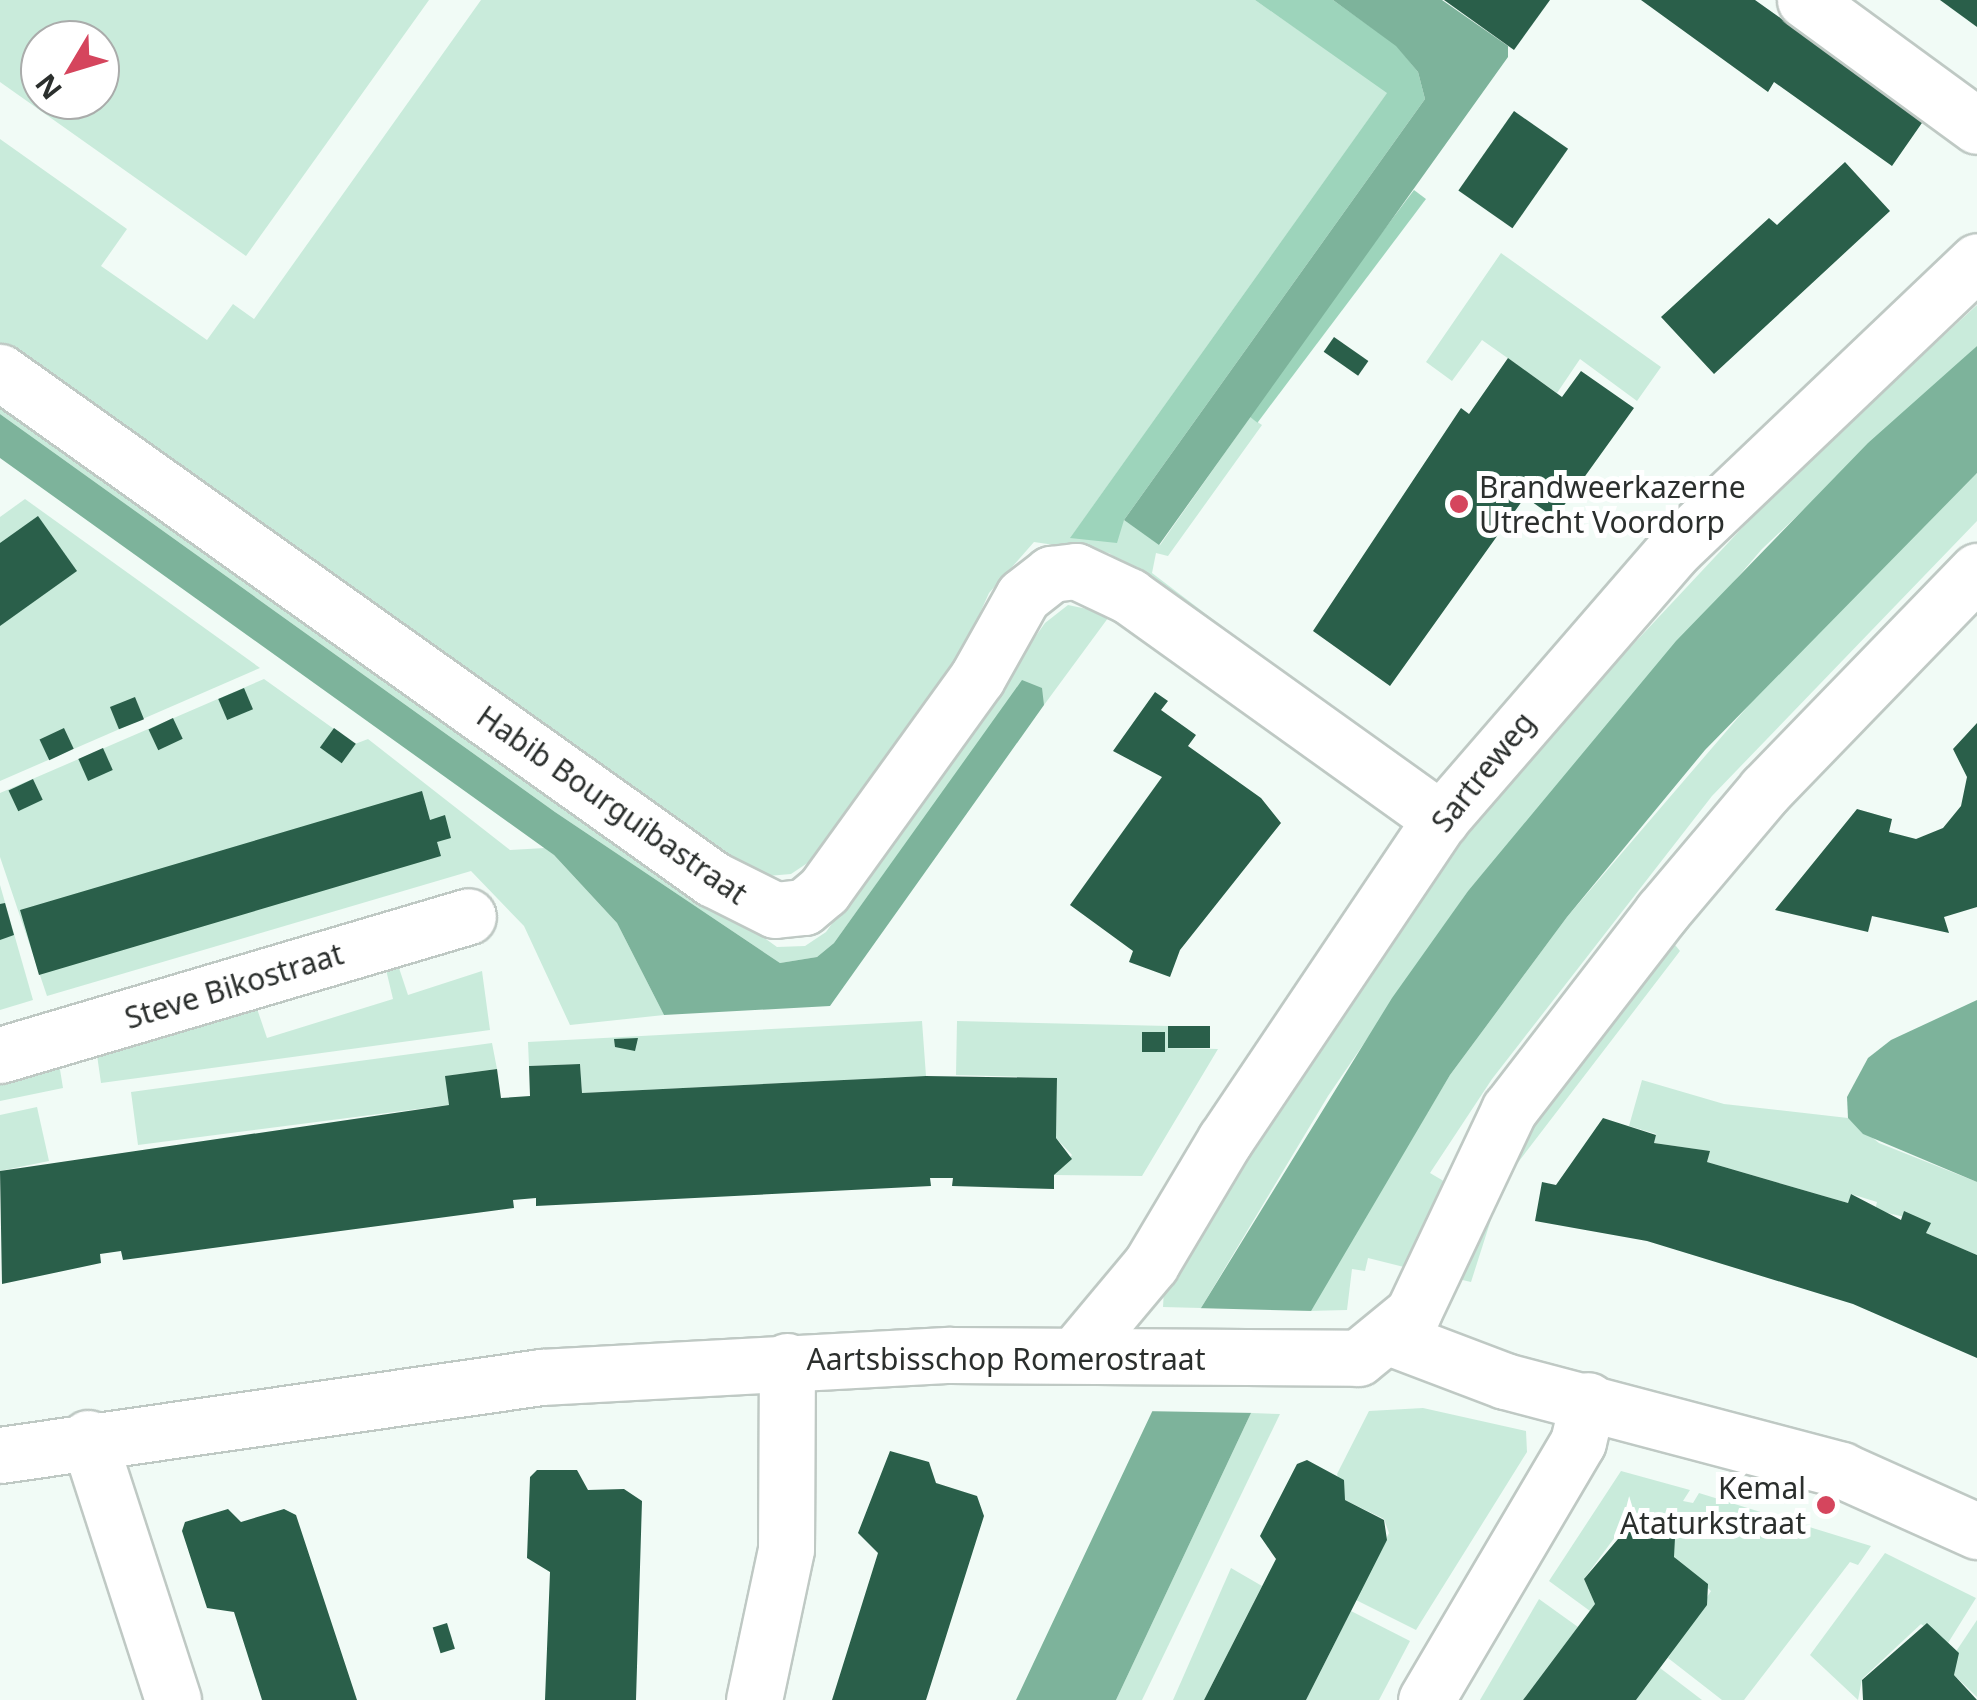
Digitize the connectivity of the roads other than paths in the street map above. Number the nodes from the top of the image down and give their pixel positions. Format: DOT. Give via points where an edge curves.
graph roads {
  1 [pos="1805,0"];
  2 [pos="1977,126"];
  3 [pos="1977,261"];
  4 [pos="1977,289"];
  5 [pos="0,372"];
  6 [pos="1977,571"];
  7 [pos="1588,648"];
  8 [pos="1441,819"];
  9 [pos="468,916"];
  10 [pos="0,1056"];
  11 [pos="1390,1337"];
  12 [pos="1075,1355"];
  13 [pos="787,1360"];
  14 [pos="1588,1400"];
  15 [pos="88,1438"];
  16 [pos="0,1455"];
  17 [pos="1977,1531"];
  18 [pos="173,1700"];
  19 [pos="754,1700"];
  20 [pos="1426,1700"];
  1 -- 2 [label="street"];
  3 -- 7 [label="street, Sartreweg" via="1688,536"];
  4 -- 7 [label="street" via="1742,508 1602,661"];
  5 -- 8 [label="street, Habib Bourguibastraat" via="712,879 776,910 804,907 824,890 977,678 1023,596 1050,574 1089,575 1143,605"];
  6 -- 11 [label="street" via="1765,790 1508,1110 1424,1296"];
  7 -- 8 [label="street, Sartreweg"];
  8 -- 12 [label="street, Sartreweg" via="1290,1040 1144,1276"];
  9 -- 10 [label="street, Steve Bikostraat"];
  11 -- 12 [label="street, Aartsbisschop Romerostraat" via="1358,1358 1319,1362"];
  11 -- 14 [label="street" via="1505,1380"];
  12 -- 13 [label="street, Aartsbisschop Romerostraat"];
  13 -- 15 [label="street, Aartsbisschop Romerostraat" via="445,1386"];
  13 -- 19 [label="street" via="786,1550"];
  14 -- 17 [label="street" via="1841,1470"];
  14 -- 20 [label="street" via="1578,1442"];
  15 -- 16 [label="street, Aartsbisschop Romerostraat"];
  15 -- 18 [label="street"];
}
